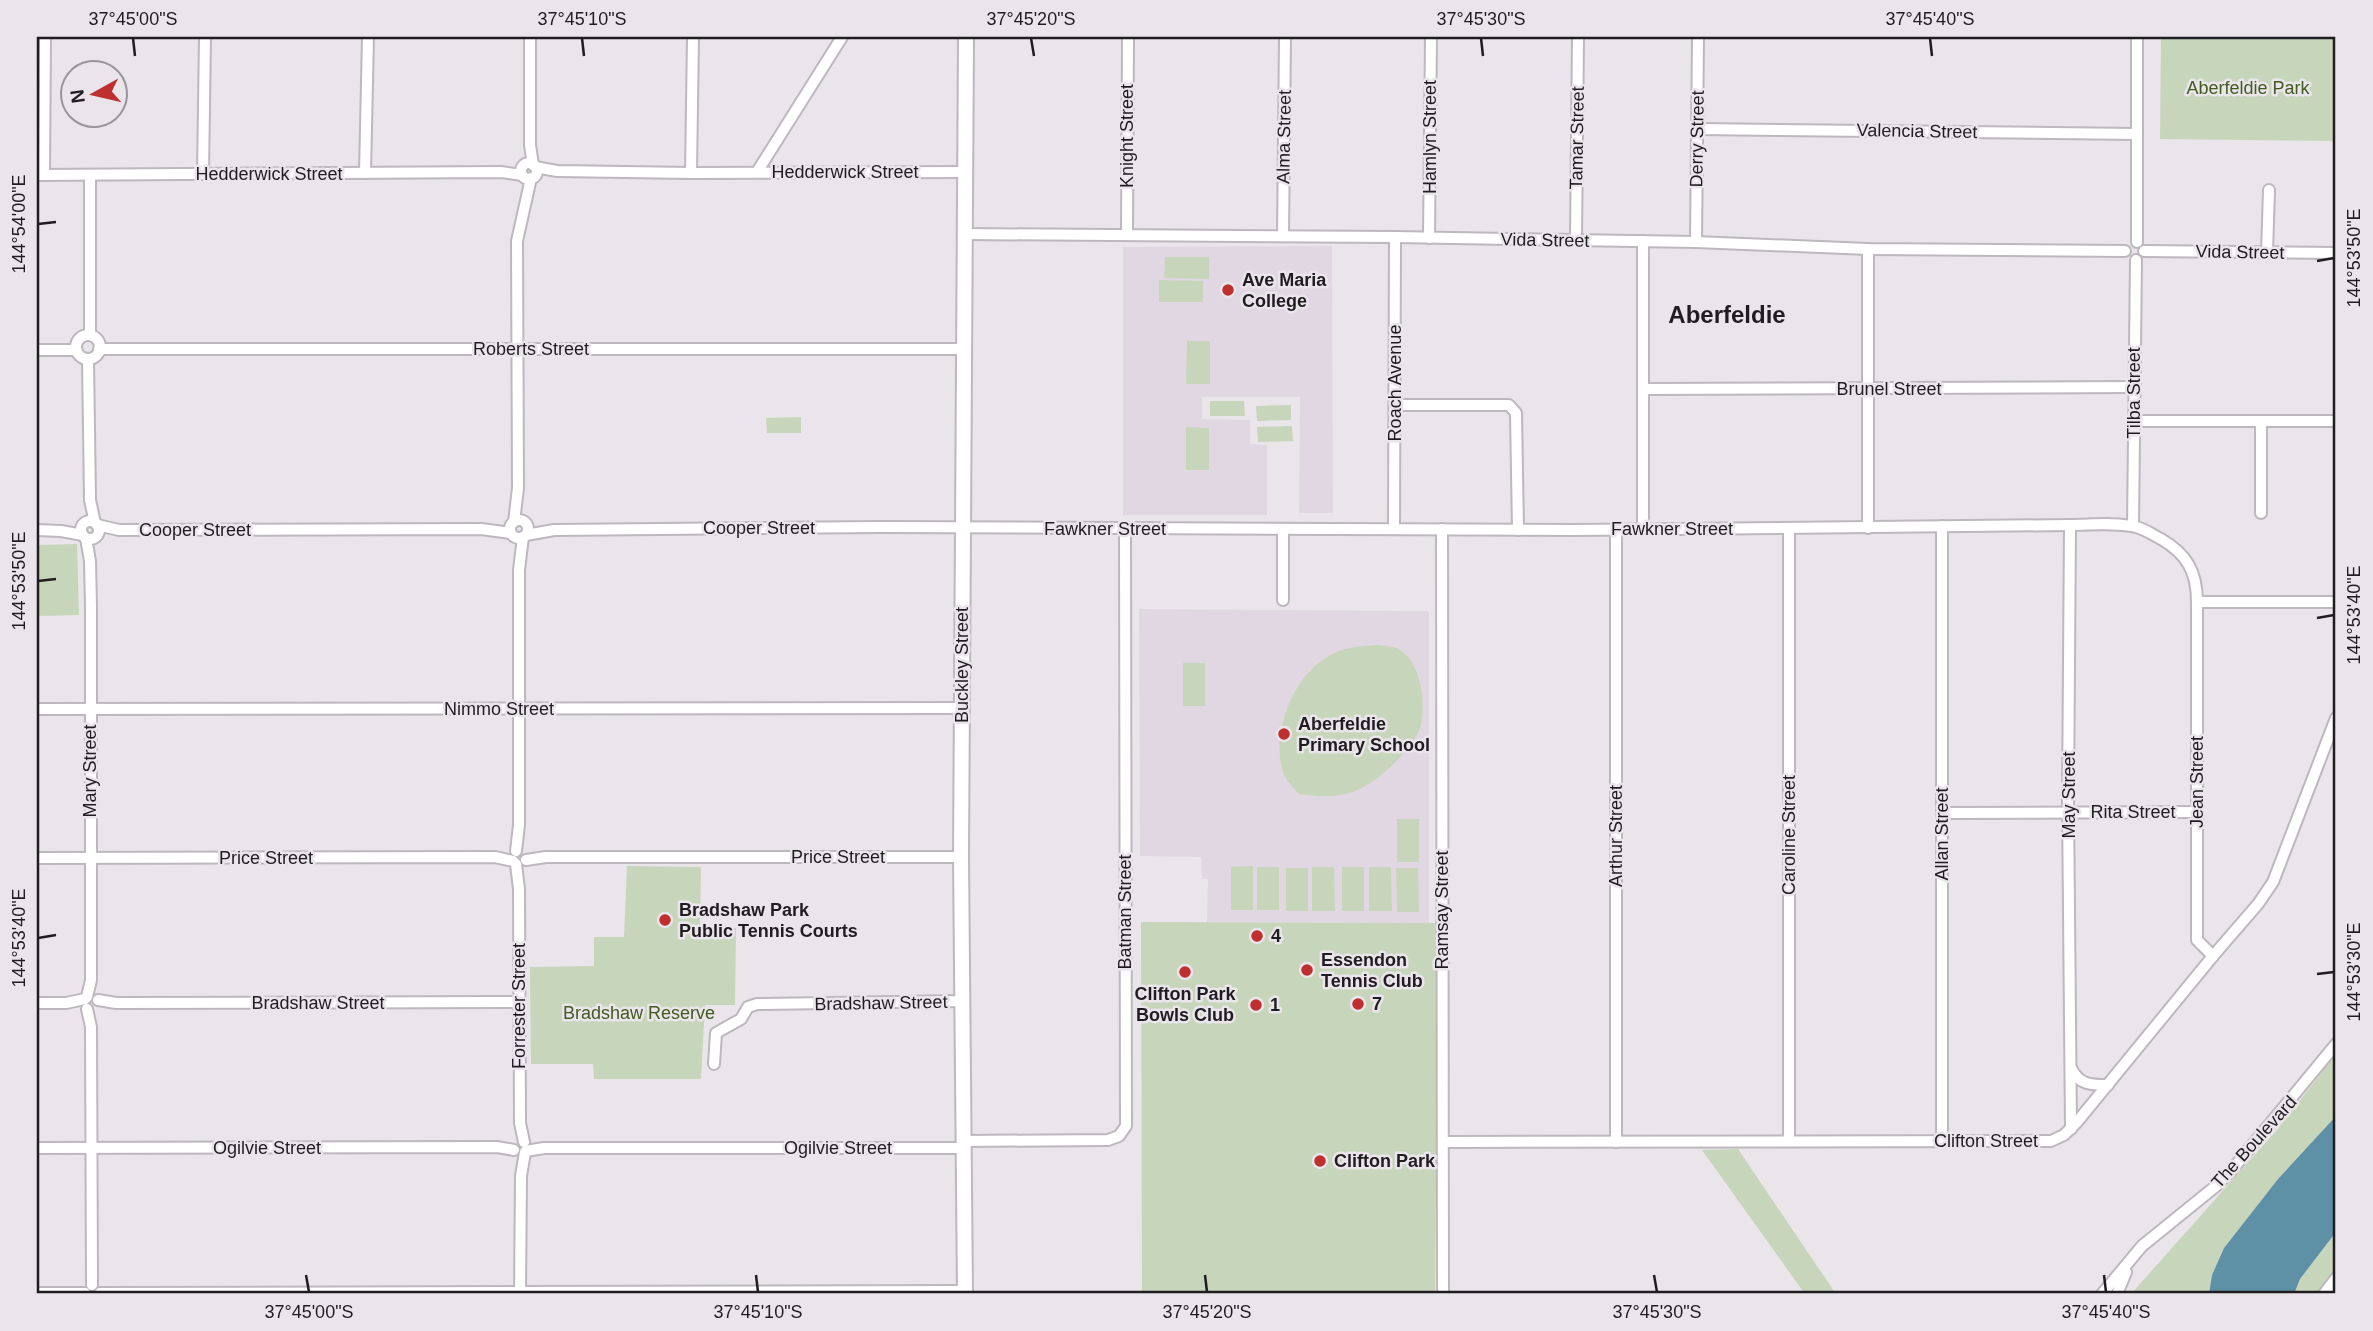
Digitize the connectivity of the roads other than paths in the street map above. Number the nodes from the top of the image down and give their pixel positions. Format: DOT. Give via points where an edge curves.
graph roads {
  1 [pos="45,37"];
  2 [pos="205,37"];
  3 [pos="368,37"];
  4 [pos="530,37"];
  5 [pos="693,37"];
  6 [pos="842,37"];
  7 [pos="966,37"];
  8 [pos="1128,37"];
  9 [pos="1285,37"];
  10 [pos="1431,37"];
  11 [pos="1578,37"];
  12 [pos="1698,37"];
  13 [pos="2137,37"];
  14 [pos="1698,129"];
  15 [pos="2137,134"];
  16 [pos="529,171"];
  17 [pos="757,172"];
  18 [pos="964,172"];
  19 [pos="365,173"];
  20 [pos="691,173"];
  21 [pos="203,174"];
  22 [pos="40,175"];
  23 [pos="90,175"];
  24 [pos="2269,190"];
  25 [pos="964,234"];
  26 [pos="1127,235"];
  27 [pos="1283,236"];
  28 [pos="1395,237"];
  29 [pos="1429,238"];
  30 [pos="1576,240"];
  31 [pos="1643,241"];
  32 [pos="1696,242"];
  33 [pos="1868,249"];
  34 [pos="2139,251"];
  35 [pos="2267,253"];
  36 [pos="2336,253"];
  37 [pos="90,335"];
  38 [pos="99,349"];
  39 [pos="964,349"];
  40 [pos="37,350"];
  41 [pos="76,350"];
  42 [pos="519,350"];
  43 [pos="88,359"];
  44 [pos="2135,387"];
  45 [pos="1643,389"];
  46 [pos="1866,389"];
  47 [pos="1395,405"];
  48 [pos="2134,421"];
  49 [pos="2261,421"];
  50 [pos="2336,421"];
  51 [pos="2261,513"];
  52 [pos="2070,525"];
  53 [pos="1942,526"];
  54 [pos="2133,526"];
  55 [pos="1789,528"];
  56 [pos="1868,528"];
  57 [pos="519,529"];
  58 [pos="964,529"];
  59 [pos="1125,529"];
  60 [pos="1283,529"];
  61 [pos="1394,529"];
  62 [pos="1643,529"];
  63 [pos="37,530"];
  64 [pos="90,530"];
  65 [pos="1442,530"];
  66 [pos="1518,530"];
  67 [pos="1616,530"];
  68 [pos="1283,600"];
  69 [pos="2197,602"];
  70 [pos="2336,602"];
  71 [pos="962,708"];
  72 [pos="37,709"];
  73 [pos="90,709"];
  74 [pos="519,709"];
  75 [pos="2336,718"];
  76 [pos="2069,812"];
  77 [pos="2197,812"];
  78 [pos="1942,813"];
  79 [pos="520,857"];
  80 [pos="961,857"];
  81 [pos="37,858"];
  82 [pos="91,858"];
  83 [pos="2213,956"];
  84 [pos="963,1001"];
  85 [pos="519,1002"];
  86 [pos="37,1003"];
  87 [pos="91,1003"];
  88 [pos="2336,1044"];
  89 [pos="714,1064"];
  90 [pos="2070,1065"];
  91 [pos="2108,1086"];
  92 [pos="2071,1129"];
  93 [pos="1789,1141"];
  94 [pos="1444,1142"];
  95 [pos="1616,1142"];
  96 [pos="1942,1142"];
  97 [pos="963,1144"];
  98 [pos="520,1147"];
  99 [pos="37,1148"];
  100 [pos="92,1148"];
  101 [pos="2131,1259"];
  102 [pos="2336,1278"];
  103 [pos="92,1292"];
  104 [pos="37,1293"];
  105 [pos="520,1293"];
  106 [pos="965,1293"];
  107 [pos="1443,1293"];
  108 [pos="2102,1294"];
  109 [pos="2117,1294"];
  110 [pos="2324,1294"];
  1 -- 22 [label="street"];
  2 -- 21 [label="street"];
  3 -- 19 [label="street"];
  4 -- 16 [label="street, Forrester Street"];
  5 -- 20 [label="street"];
  6 -- 17 [label="street"];
  7 -- 18 [label="main road, Buckley Street"];
  8 -- 26 [label="street, Knight Street"];
  9 -- 27 [label="street, Alma Street"];
  10 -- 29 [label="street, Hamlyn Street"];
  11 -- 30 [label="street, Tamar Street"];
  12 -- 14 [label="street, Derry Street"];
  13 -- 15 [label="street, Tilba Street"];
  14 -- 15 [label="street, Valencia Street"];
  14 -- 32 [label="street, Derry Street"];
  15 -- 34 [label="street, Tilba Street"];
  16 -- 19 [label="street, Hedderwick Street"];
  16 -- 20 [label="street, Hedderwick Street"];
  16 -- 42 [label="street, Forrester Street" via="517,241"];
  17 -- 18 [label="street, Hedderwick Street"];
  17 -- 20 [label="street, Hedderwick Street"];
  18 -- 25 [label="main road, Buckley Street"];
  19 -- 21 [label="street, Hedderwick Street"];
  21 -- 23 [label="street, Hedderwick Street"];
  22 -- 23 [label="street, Hedderwick Street"];
  23 -- 37 [label="street"];
  24 -- 35 [label="street"];
  25 -- 26 [label="street, Vida Street"];
  25 -- 39 [label="main road, Buckley Street"];
  26 -- 27 [label="street, Vida Street"];
  27 -- 28 [label="street, Vida Street"];
  28 -- 29 [label="street, Vida Street"];
  28 -- 47 [label="street, Roach Avenue"];
  29 -- 30 [label="street, Vida Street"];
  30 -- 31 [label="street, Vida Street"];
  31 -- 32 [label="street, Vida Street"];
  31 -- 45 [label="street"];
  32 -- 33 [label="street, Vida Street"];
  33 -- 34 [label="street, Vida Street" via="2125,251 2127,245"];
  33 -- 46 [label="street"];
  34 -- 35 [label="street, Vida Street"];
  34 -- 44 [label="street, Tilba Street"];
  35 -- 36 [label="street, Vida Street"];
  37 -- 38 [label="street"];
  37 -- 41 [label="street" via="79,339"];
  38 -- 42 [label="street, Roberts Street"];
  38 -- 43 [label="street"];
  39 -- 42 [label="street, Roberts Street"];
  39 -- 58 [label="main road, Buckley Street"];
  40 -- 41 [label="street"];
  41 -- 43 [label="street"];
  42 -- 57 [label="street, Forrester Street"];
  43 -- 64 [label="street, Mary Street"];
  44 -- 46 [label="street, Brunel Street"];
  44 -- 48 [label="street, Tilba Street"];
  45 -- 46 [label="street, Brunel Street"];
  45 -- 62 [label="street"];
  46 -- 56 [label="street"];
  47 -- 61 [label="street, Roach Avenue"];
  47 -- 66 [label="street" via="1508,405 1516,413"];
  48 -- 49 [label="street"];
  48 -- 54 [label="street, Tilba Street"];
  49 -- 50 [label="street"];
  49 -- 51 [label="street"];
  52 -- 53 [label="street, Fawkner Street"];
  52 -- 54 [label="street, Fawkner Street"];
  52 -- 76 [label="street, May Street"];
  53 -- 56 [label="street, Fawkner Street"];
  53 -- 78 [label="street, Allan Street"];
  54 -- 69 [label="street, Fawkner Street" via="2169,543 2186,557 2194,572"];
  55 -- 56 [label="street, Fawkner Street"];
  55 -- 62 [label="street, Fawkner Street"];
  55 -- 93 [label="street, Caroline Street"];
  57 -- 58 [label="street, Cooper Street"];
  57 -- 64 [label="street, Cooper Street"];
  57 -- 74 [label="street, Forrester Street"];
  58 -- 59 [label="street, Fawkner Street"];
  58 -- 71 [label="main road, Buckley Street"];
  59 -- 60 [label="street, Fawkner Street"];
  59 -- 97 [label="street, Batman Street" via="1126,1126 1119,1136 1108,1140"];
  60 -- 61 [label="street, Fawkner Street"];
  60 -- 68 [label="street"];
  61 -- 65 [label="street, Fawkner Street"];
  62 -- 67 [label="street, Fawkner Street"];
  63 -- 64 [label="street, Cooper Street"];
  64 -- 73 [label="street, Mary Street"];
  65 -- 66 [label="street, Fawkner Street"];
  65 -- 94 [label="street, Ramsay Street"];
  66 -- 67 [label="street, Fawkner Street"];
  67 -- 95 [label="street, Arthur Street"];
  69 -- 70 [label="street"];
  69 -- 77 [label="street, Jean Street"];
  71 -- 74 [label="street, Nimmo Street"];
  71 -- 80 [label="main road, Buckley Street"];
  72 -- 73 [label="street, Nimmo Street"];
  73 -- 74 [label="street, Nimmo Street"];
  73 -- 82 [label="street, Mary Street"];
  74 -- 79 [label="street, Forrester Street"];
  75 -- 83 [label="street, Clifton Street" via="2273,881"];
  76 -- 77 [label="street, Rita Street"];
  76 -- 78 [label="street, Rita Street"];
  76 -- 90 [label="street, May Street"];
  77 -- 83 [label="street, Jean Street" via="2197,940"];
  78 -- 96 [label="street, Allan Street"];
  79 -- 80 [label="street, Price Street"];
  79 -- 82 [label="street, Price Street"];
  79 -- 85 [label="street, Forrester Street"];
  80 -- 84 [label="main road, Buckley Street"];
  81 -- 82 [label="street, Price Street"];
  82 -- 87 [label="street, Mary Street"];
  83 -- 91 [label="street, Clifton Street"];
  84 -- 89 [label="street, Bradshaw Street" via="757,1004 716,1033"];
  84 -- 97 [label="main road, Buckley Street"];
  85 -- 87 [label="street, Bradshaw Street"];
  85 -- 98 [label="street, Forrester Street"];
  86 -- 87 [label="street, Bradshaw Street"];
  87 -- 100 [label="street, Mary Street"];
  88 -- 101 [label="street, The Boulevard" via="2231,1171"];
  90 -- 91 [label="street" via="2086,1084"];
  90 -- 92 [label="street, May Street"];
  91 -- 92 [label="street, Clifton Street"];
  92 -- 96 [label="street, Clifton Street" via="2051,1141"];
  93 -- 95 [label="street, Clifton Street"];
  93 -- 96 [label="street, Clifton Street"];
  94 -- 95 [label="street, Clifton Street"];
  94 -- 107 [label="street, Ramsay Street"];
  97 -- 98 [label="street, Ogilvie Street"];
  97 -- 106 [label="main road, Buckley Street"];
  98 -- 100 [label="street, Ogilvie Street"];
  98 -- 105 [label="street, Forrester Street"];
  99 -- 100 [label="street, Ogilvie Street"];
  100 -- 103 [label="street, Mary Street"];
  101 -- 108 [label="street, The Boulevard"];
  101 -- 109 [label="street, The Boulevard"];
  102 -- 110 [label="street"];
  103 -- 104 [label="street"];
  103 -- 105 [label="street"];
  105 -- 106 [label="street"];
}
